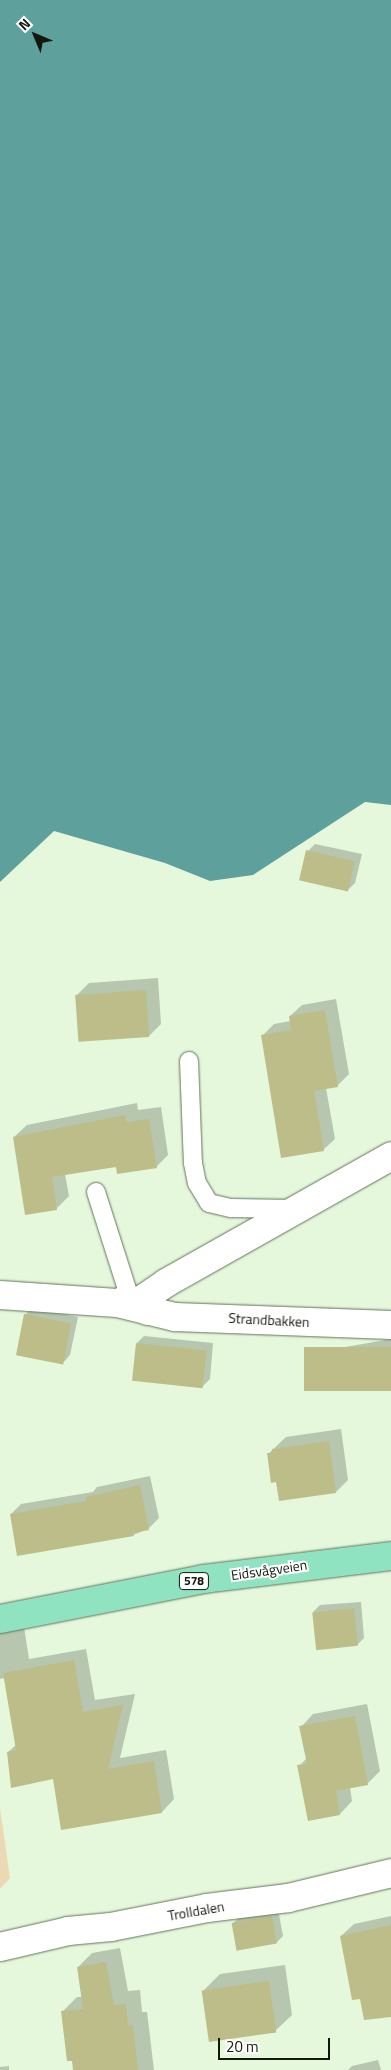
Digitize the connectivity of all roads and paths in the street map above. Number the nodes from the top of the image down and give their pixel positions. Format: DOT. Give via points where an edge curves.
graph roads {
  1 [pos="189,1061"];
  2 [pos="391,1156"];
  3 [pos="96,1192"];
  4 [pos="297,1209"];
  5 [pos="0,1295"];
  6 [pos="117,1303"];
  7 [pos="147,1311"];
  8 [pos="391,1325"];
  9 [pos="391,1556"];
  10 [pos="0,1619"];
  11 [pos="391,1873"];
  12 [pos="0,1947"];
  1 -- 4 [label="lane" via="192,1163 197,1183 209,1203 231,1208"];
  2 -- 4 [label="street"];
  3 -- 6 [label="lane" via="127,1289"];
  4 -- 7 [label="street" via="166,1283 144,1298"];
  5 -- 6 [label="street, Strandbakken"];
  6 -- 7 [label="street, Strandbakken"];
  7 -- 8 [label="street, Strandbakken" via="175,1317"];
  9 -- 10 [label="main road, Eidsvågveien / 578" via="204,1579"];
  11 -- 12 [label="street, Trolldalen" via="288,1898 68,1931"];
}
